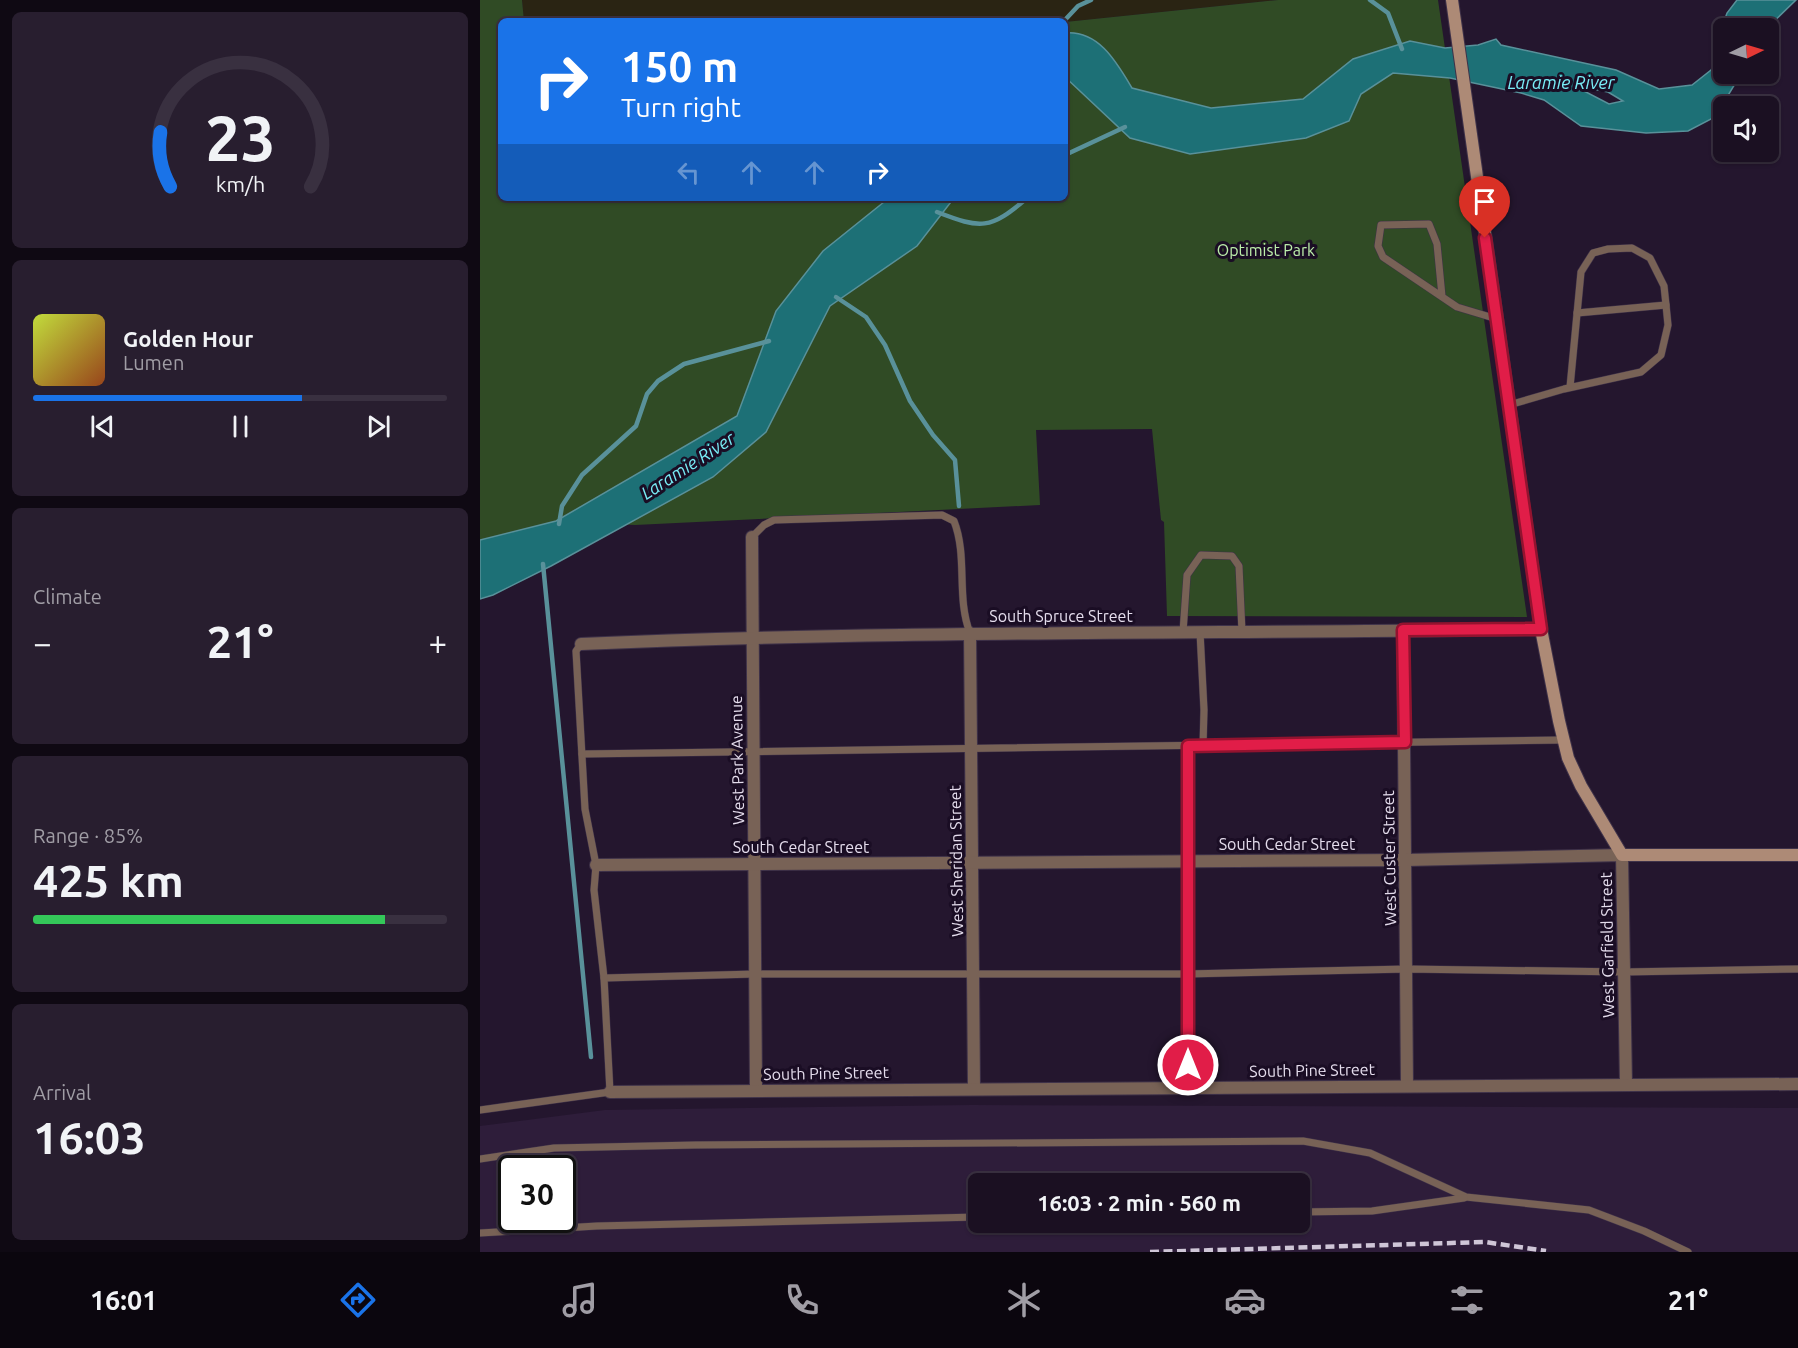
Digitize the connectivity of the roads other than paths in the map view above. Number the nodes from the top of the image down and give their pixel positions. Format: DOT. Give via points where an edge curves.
graph roads {
  1 [pos="1452,0"];
  2 [pos="1442,296"];
  3 [pos="1666,305"];
  4 [pos="1577,313"];
  5 [pos="1497,319"];
  6 [pos="1570,387"];
  7 [pos="1509,405"];
  8 [pos="752,537"];
  9 [pos="1541,629"];
  10 [pos="1403,630"];
  11 [pos="1183,632"];
  12 [pos="1200,632"];
  13 [pos="1242,632"];
  14 [pos="970,633"];
  15 [pos="752,637"];
  16 [pos="581,644"];
  17 [pos="1563,740"];
  18 [pos="1405,742"];
  19 [pos="1188,746"];
  20 [pos="1203,746"];
  21 [pos="971,747"];
  22 [pos="753,751"];
  23 [pos="582,754"];
  24 [pos="1622,855"];
  25 [pos="1798,855"];
  26 [pos="1187,860"];
  27 [pos="1406,860"];
  28 [pos="973,862"];
  29 [pos="755,864"];
  30 [pos="596,865"];
  31 [pos="1407,969"];
  32 [pos="1798,969"];
  33 [pos="1624,972"];
  34 [pos="974,973"];
  35 [pos="755,974"];
  36 [pos="1188,974"];
  37 [pos="604,978"];
  38 [pos="1626,1084"];
  39 [pos="1798,1084"];
  40 [pos="1407,1085"];
  41 [pos="974,1088"];
  42 [pos="1188,1088"];
  43 [pos="756,1090"];
  44 [pos="610,1092"];
  45 [pos="480,1110"];
  46 [pos="480,1159"];
  47 [pos="1466,1197"];
  48 [pos="1310,1212"];
  49 [pos="968,1217"];
  50 [pos="480,1233"];
  51 [pos="1688,1252"];
  1 -- 5 [label="street, West Garfield Street"];
  2 -- 2 [label="lane" via="1383,257 1378,246 1382,225 1430,224 1437,244"];
  2 -- 5 [label="lane" via="1475,315"];
  3 -- 4 [label="lane"];
  3 -- 4 [label="lane" via="1664,286 1650,258 1632,248 1608,249 1593,253 1581,272"];
  3 -- 6 [label="lane" via="1668,325 1661,355 1641,372"];
  4 -- 6 [label="lane"];
  5 -- 7 [label="street, West Garfield Street"];
  6 -- 7 [label="lane"];
  7 -- 9 [label="street, West Garfield Street"];
  8 -- 14 [label="lane" via="774,520 942,515 954,521 959,535 962,614"];
  8 -- 15 [label="street, West Park Avenue"];
  9 -- 10 [label="street, South Spruce Street"];
  9 -- 17 [label="street, West Garfield Street"];
  10 -- 13 [label="street, South Spruce Street"];
  10 -- 18 [label="street, West Custer Street"];
  11 -- 12 [label="street, South Spruce Street"];
  11 -- 13 [label="lane" via="1187,574 1201,555 1216,555 1232,556 1239,567"];
  11 -- 14 [label="street, South Spruce Street"];
  12 -- 13 [label="street, South Spruce Street"];
  12 -- 20 [label="lane"];
  14 -- 15 [label="street, South Spruce Street"];
  14 -- 21 [label="street, West Sheridan Street"];
  15 -- 16 [label="street, South Spruce Street"];
  15 -- 22 [label="street, West Park Avenue"];
  16 -- 23 [label="lane" via="576,651"];
  17 -- 18 [label="lane"];
  17 -- 24 [label="street, West Garfield Street" via="1581,786"];
  18 -- 20 [label="lane"];
  18 -- 27 [label="street, West Custer Street"];
  19 -- 20 [label="lane"];
  19 -- 21 [label="lane"];
  19 -- 26 [label="street"];
  21 -- 22 [label="lane"];
  21 -- 28 [label="street, West Sheridan Street"];
  22 -- 23 [label="lane"];
  22 -- 29 [label="street, West Park Avenue"];
  23 -- 30 [label="lane" via="585,809"];
  24 -- 25 [label="street, South Cedar Street"];
  24 -- 27 [label="street, South Cedar Street"];
  24 -- 33 [label="street, West Garfield Street"];
  26 -- 27 [label="street, South Cedar Street"];
  26 -- 28 [label="street, South Cedar Street"];
  26 -- 36 [label="street"];
  27 -- 31 [label="street, West Custer Street"];
  28 -- 29 [label="street, South Cedar Street"];
  28 -- 34 [label="street, West Sheridan Street"];
  29 -- 30 [label="street, South Cedar Street"];
  29 -- 35 [label="street, West Park Avenue"];
  30 -- 37 [label="lane" via="594,890"];
  31 -- 33 [label="lane"];
  31 -- 36 [label="lane"];
  31 -- 40 [label="street, West Custer Street"];
  32 -- 33 [label="lane"];
  33 -- 38 [label="street, West Garfield Street"];
  34 -- 35 [label="lane"];
  34 -- 36 [label="lane"];
  34 -- 41 [label="street, West Sheridan Street"];
  35 -- 37 [label="lane"];
  35 -- 43 [label="street, West Park Avenue"];
  36 -- 42 [label="street"];
  37 -- 44 [label="lane"];
  38 -- 39 [label="street, South Pine Street"];
  38 -- 40 [label="street, South Pine Street"];
  40 -- 42 [label="street, South Pine Street"];
  41 -- 42 [label="street, South Pine Street"];
  41 -- 43 [label="street, South Pine Street"];
  43 -- 44 [label="street, South Pine Street"];
  44 -- 45 [label="lane"];
  46 -- 47 [label="lane" via="555,1148 695,1144 1303,1141 1370,1153"];
  47 -- 48 [label="lane" via="1372,1211"];
  47 -- 51 [label="lane" via="1589,1210"];
  49 -- 50 [label="lane" via="597,1226"];
}
